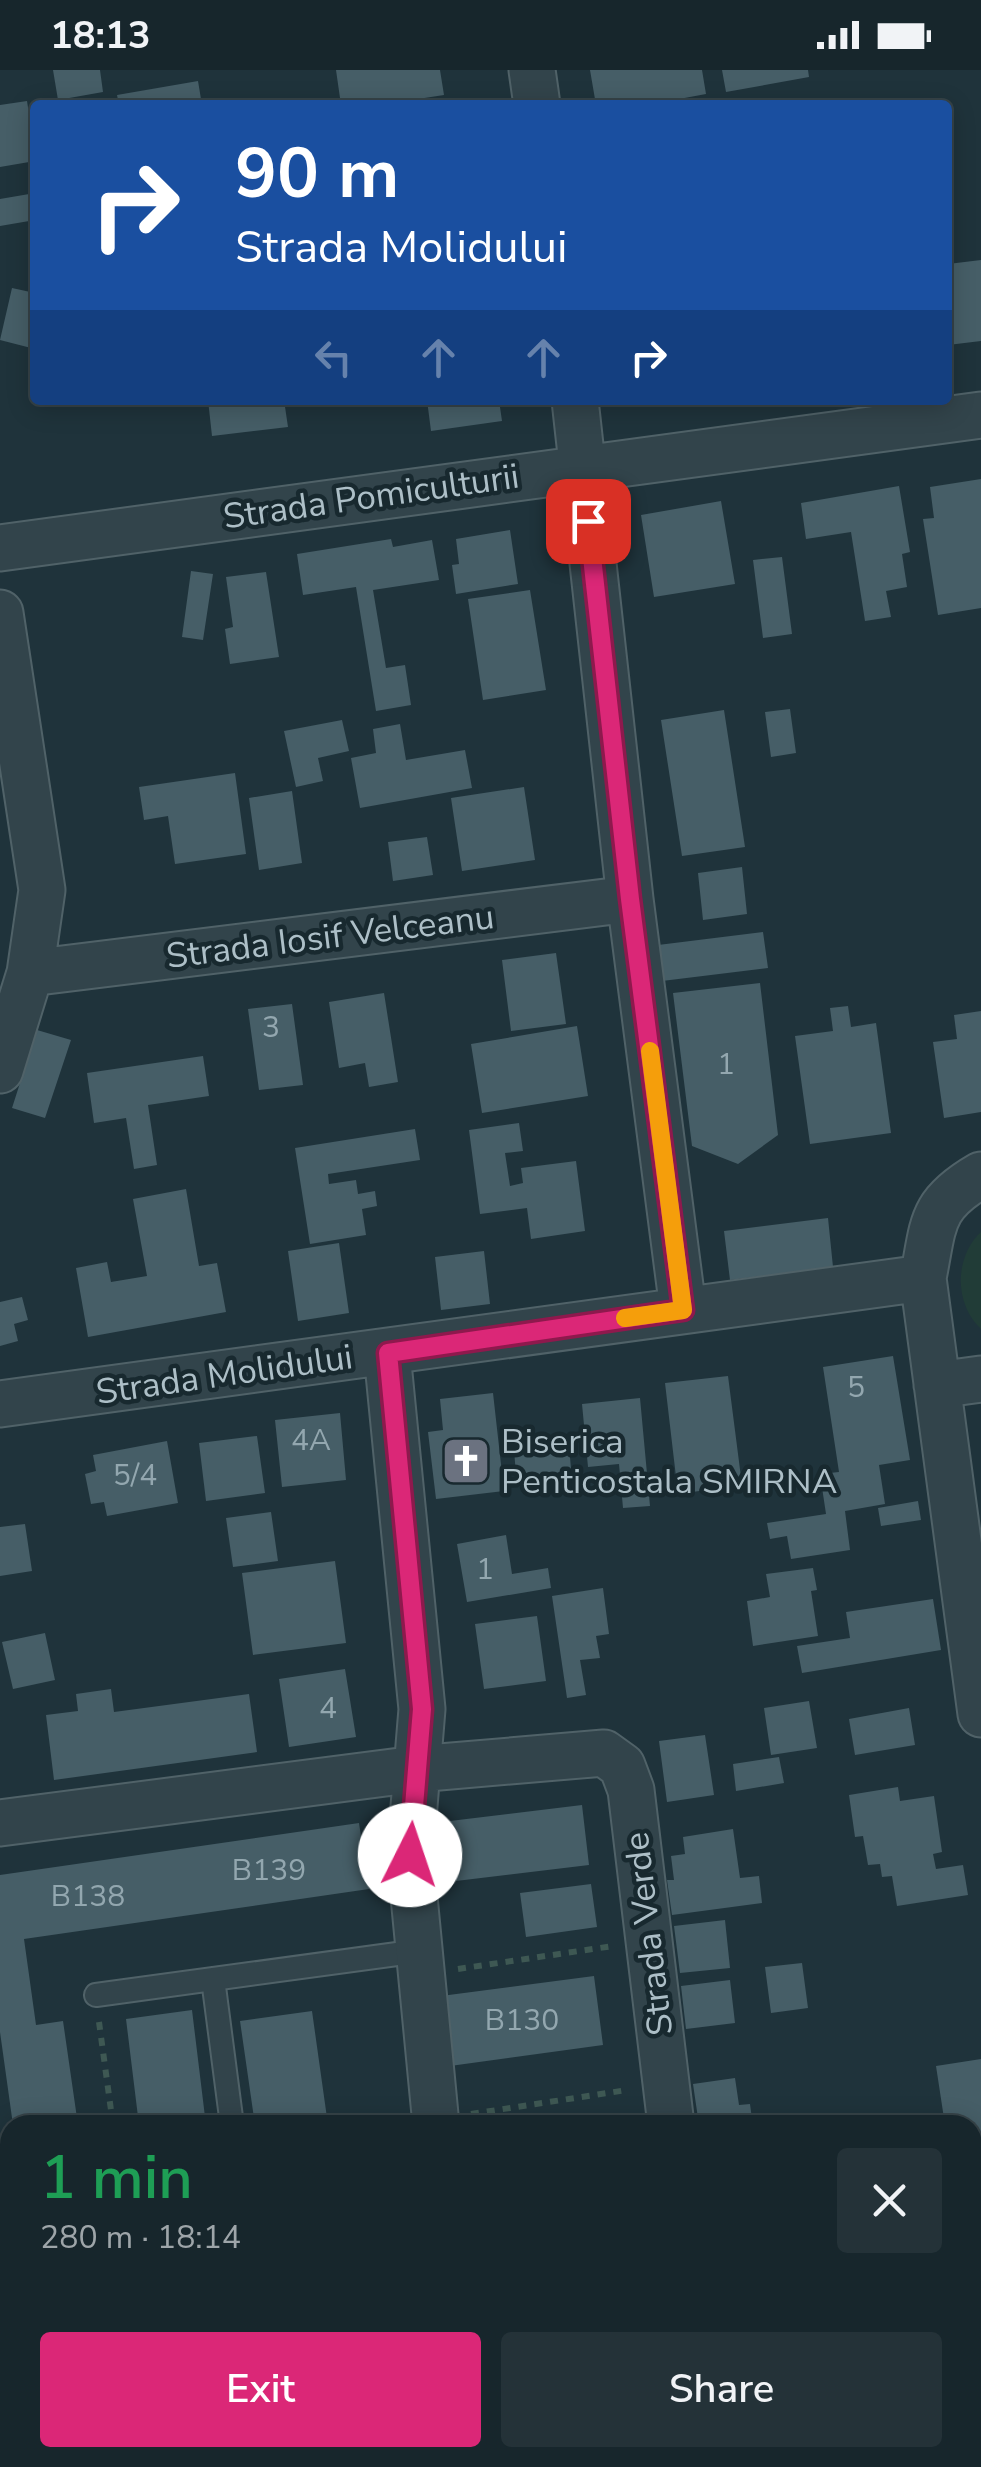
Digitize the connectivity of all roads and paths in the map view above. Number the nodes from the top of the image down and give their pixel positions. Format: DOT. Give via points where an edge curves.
graph roads {
  1 [pos="532,70"];
  2 [pos="536,100"];
  3 [pos="575,405"];
  4 [pos="981,414"];
  5 [pos="583,467"];
  6 [pos="0,548"];
  7 [pos="0,612"];
  8 [pos="630,899"];
  9 [pos="30,973"];
  10 [pos="0,1070"];
  11 [pos="981,1176"];
  12 [pos="923,1278"];
  13 [pos="683,1310"];
  14 [pos="388,1353"];
  15 [pos="981,1379"];
  16 [pos="937,1384"];
  17 [pos="0,1404"];
  18 [pos="981,1714"];
  19 [pos="416,1768"];
  20 [pos="0,1823"];
  21 [pos="649,1941"];
  22 [pos="421,1963"];
  23 [pos="213,1979"];
  24 [pos="96,1994"];
  25 [pos="668,2105"];
  26 [pos="112,2115"];
  27 [pos="231,2115"];
  28 [pos="435,2115"];
  29 [pos="532,2115"];
  1 -- 2 [label="street"];
  3 -- 5 [label="street"];
  4 -- 5 [label="street, Strada Pomiculturii"];
  5 -- 6 [label="street, Strada Pomiculturii"];
  5 -- 8 [label="street"];
  7 -- 9 [label="street" via="42,890"];
  8 -- 9 [label="street, Strada Iosif Velceanu"];
  8 -- 13 [label="street"];
  9 -- 10 [label="street"];
  11 -- 12 [label="street" via="954,1191 936,1214"];
  12 -- 13 [label="street, Strada Molidului"];
  12 -- 16 [label="street"];
  13 -- 14 [label="street, Strada Molidului"];
  14 -- 17 [label="street, Strada Molidului"];
  14 -- 19 [label="street" via="422,1709"];
  15 -- 16 [label="street"];
  16 -- 18 [label="street"];
  19 -- 20 [label="street"];
  19 -- 21 [label="street, Strada Verde" via="604,1752 622,1766 631,1790"];
  19 -- 22 [label="street" via="410,1855"];
  21 -- 22 [label="path"];
  21 -- 25 [label="street, Strada Verde"];
  22 -- 23 [label="lane"];
  22 -- 28 [label="street"];
  23 -- 24 [label="lane"];
  23 -- 27 [label="lane"];
  24 -- 26 [label="path"];
  25 -- 29 [label="path"];
}
